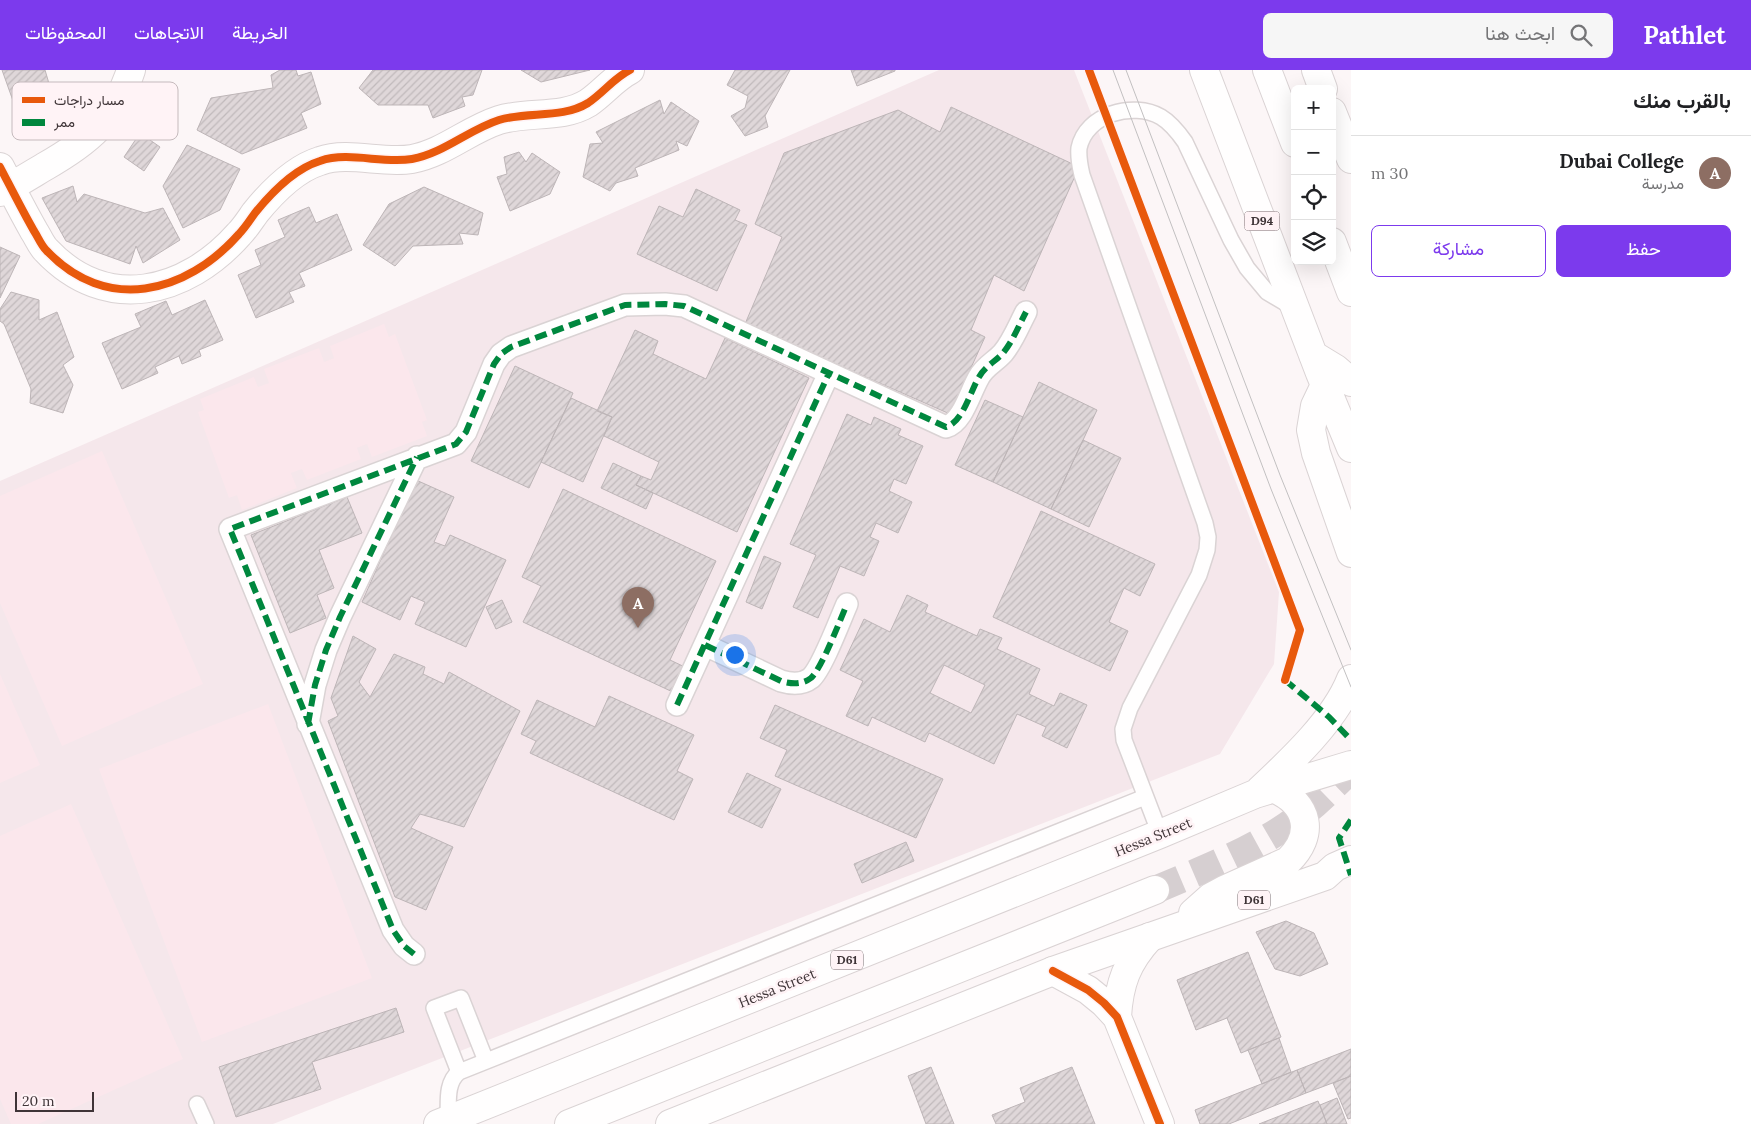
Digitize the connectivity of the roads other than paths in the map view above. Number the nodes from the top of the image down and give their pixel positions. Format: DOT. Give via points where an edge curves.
graph roads {
  1 [pos="131,70"];
  2 [pos="630,70"];
  3 [pos="1204,70"];
  4 [pos="1267,70"];
  5 [pos="1316,70"];
  6 [pos="127,82"];
  7 [pos="1322,85"];
  8 [pos="1336,122"];
  9 [pos="1291,133"];
  10 [pos="86,140"];
  11 [pos="1351,159"];
  12 [pos="3,182"];
  13 [pos="1336,253"];
  14 [pos="1351,292"];
  15 [pos="1295,309"];
  16 [pos="1026,312"];
  17 [pos="829,373"];
  18 [pos="1338,383"];
  19 [pos="1351,448"];
  20 [pos="418,457"];
  21 [pos="1351,553"];
  22 [pos="847,604"];
  23 [pos="705,645"];
  24 [pos="1351,679"];
  25 [pos="677,705"];
  26 [pos="308,724"];
  27 [pos="1351,765"];
  28 [pos="1265,792"];
  29 [pos="1145,797"];
  30 [pos="1160,834"];
  31 [pos="1351,860"];
  32 [pos="1338,878"];
  33 [pos="1155,890"];
  34 [pos="1182,925"];
  35 [pos="1150,937"];
  36 [pos="414,954"];
  37 [pos="1053,971"];
  38 [pos="1117,1017"];
  39 [pos="486,1061"];
  40 [pos="459,1072"];
  41 [pos="198,1104"];
  42 [pos="443,1122"];
  43 [pos="206,1124"];
  44 [pos="569,1124"];
  45 [pos="670,1124"];
  46 [pos="1160,1124"];
  1 -- 6 [label="main road"];
  2 -- 12 [label="main road" via="588,103 569,111 499,120 434,153 390,161 321,160 298,171 279,187 220,253 189,274 146,290 118,290 90,282 65,268 45,249"];
  3 -- 15 [label="main road, D94"];
  4 -- 9 [label="main road"];
  5 -- 7 [label="main road"];
  8 -- 11 [label="main road"];
  10 -- 12 [label="main road" via="74,150"];
  13 -- 14 [label="main road"];
  15 -- 18 [label="main road, D94" via="1313,355"];
  15 -- 29 [label="lane" via="1267,292 1247,268 1175,127 1160,116 1130,110 1106,115 1086,133 1078,161 1082,175 1208,537 1199,575 1133,701 1122,729"];
  16 -- 17 [label="street" via="1006,348 984,369 957,421 946,427"];
  17 -- 20 [label="street" via="684,306 625,305 511,347 501,354 461,439 456,444"];
  17 -- 23 [label="street"];
  18 -- 19 [label="main road, D94"];
  18 -- 21 [label="main road" via="1314,406 1311,430 1316,454"];
  20 -- 26 [label="street" via="326,650"];
  20 -- 26 [label="street" via="230,529"];
  22 -- 23 [label="street" via="819,667 811,678 802,683 781,681"];
  23 -- 25 [label="street"];
  24 -- 28 [label="main road" via="1330,717"];
  26 -- 36 [label="street" via="393,930"];
  27 -- 28 [label="main road"];
  28 -- 30 [label="main road, Hessa Street / D61"];
  28 -- 34 [label="main road" via="1287,794 1303,814 1304,835 1297,852 1288,861 1211,897"];
  29 -- 30 [label="lane"];
  29 -- 39 [label="lane"];
  30 -- 42 [label="main road, Hessa Street / D61"];
  31 -- 32 [label="main road, D61" via="1335,867"];
  32 -- 34 [label="main road, D61"];
  33 -- 44 [label="main road"];
  34 -- 35 [label="main road, D61"];
  35 -- 37 [label="main road, D61"];
  35 -- 38 [label="main road" via="1128,965 1118,999"];
  37 -- 38 [label="main road" via="1088,990"];
  37 -- 45 [label="main road, D61"];
  38 -- 46 [label="main road"];
  39 -- 40 [label="lane"];
  39 -- 40 [label="lane" via="461,998 434,1008"];
  40 -- 42 [label="lane" via="450,1086"];
  41 -- 43 [label="lane"];
}
